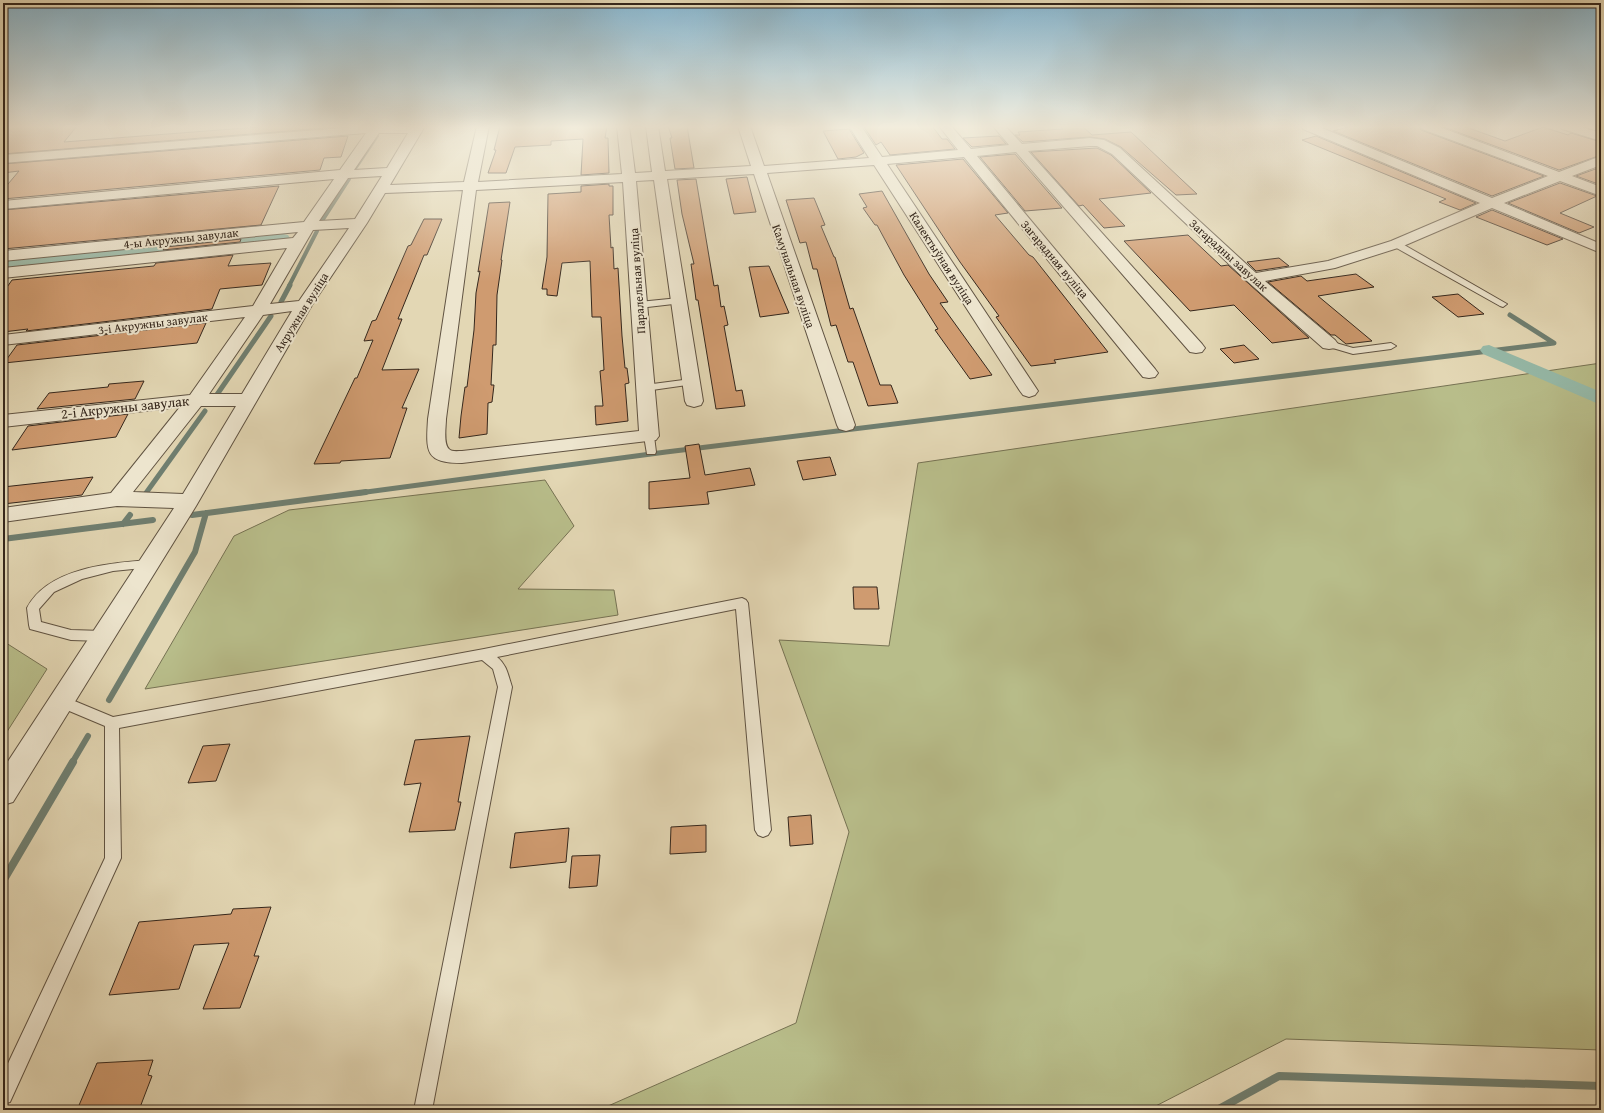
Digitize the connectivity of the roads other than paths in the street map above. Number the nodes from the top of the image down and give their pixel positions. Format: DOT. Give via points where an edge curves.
graph roads {
  1 [pos="302,178"];
  2 [pos="342,178"];
  3 [pos="387,178"];
  4 [pos="472,178"];
  5 [pos="598,178"];
  6 [pos="629,178"];
  7 [pos="661,178"];
  8 [pos="761,178"];
  9 [pos="889,178"];
  10 [pos="987,178"];
  11 [pos="1045,178"];
  12 [pos="1144,178"];
  13 [pos="1431,178"];
  14 [pos="1559,178"];
  15 [pos="1564,178"];
  16 [pos="470,186"];
  17 [pos="382,188"];
  18 [pos="1601,192"];
  19 [pos="1492,203"];
  20 [pos="3,205"];
  21 [pos="360,222"];
  22 [pos="310,226"];
  23 [pos="298,242"];
  24 [pos="1396,244"];
  25 [pos="1601,249"];
  26 [pos="3,256"];
  27 [pos="3,273"];
  28 [pos="1253,278"];
  29 [pos="679,301"];
  30 [pos="1503,304"];
  31 [pos="304,305"];
  32 [pos="639,305"];
  33 [pos="259,309"];
  34 [pos="3,340"];
  35 [pos="1329,344"];
  36 [pos="1390,346"];
  37 [pos="1196,348"];
  38 [pos="1149,373"];
  39 [pos="691,382"];
  40 [pos="645,388"];
  41 [pos="1029,391"];
  42 [pos="196,400"];
  43 [pos="247,400"];
  44 [pos="694,401"];
  45 [pos="3,421"];
  46 [pos="846,425"];
  47 [pos="117,500"];
  48 [pos="189,501"];
  49 [pos="3,515"];
  50 [pos="149,564"];
  51 [pos="103,636"];
  52 [pos="484,654"];
  53 [pos="60,701"];
  54 [pos="112,723"];
  55 [pos="3,793"];
  56 [pos="763,830"];
  57 [pos="3,1095"];
  58 [pos="423,1110"];
  1 -- 20 [label="street"];
  2 -- 22 [label="street"];
  3 -- 17 [label="street, Акружная вуліца"];
  4 -- 16 [label="street"];
  5 -- 16 [label="street, Загарадны завулак"];
  6 -- 32 [label="street, Паралельная вуліца"];
  7 -- 29 [label="street"];
  8 -- 46 [label="street, Камунальная вуліца"];
  9 -- 41 [label="street, Калектыўная вуліца"];
  10 -- 38 [label="street, Загарадная вуліца"];
  11 -- 37 [label="street"];
  12 -- 28 [label="street, Загарадны завулак"];
  13 -- 19 [label="street"];
  14 -- 19 [label="street"];
  15 -- 18 [label="street"];
  16 -- 17 [label="street, Загарадны завулак"];
  16 -- 40 [label="street, Паралельная вуліца" via="437,419 436,441 439,452 446,457 462,457 650,444"];
  17 -- 21 [label="street, Акружная вуліца"];
  19 -- 24 [label="street"];
  19 -- 25 [label="street"];
  21 -- 22 [label="street, 4-ы Акружны завулак"];
  21 -- 31 [label="street, Акружная вуліца"];
  22 -- 23 [label="street"];
  22 -- 26 [label="street, 4-ы Акружны завулак"];
  23 -- 27 [label="street, 4-ы Акружны завулак"];
  23 -- 33 [label="street"];
  24 -- 28 [label="street" via="1330,265"];
  24 -- 30 [label="lane"];
  28 -- 35 [label="street, Загарадны завулак"];
  29 -- 32 [label="lane"];
  29 -- 39 [label="street"];
  31 -- 33 [label="street, 3-і Акружны завулак"];
  31 -- 43 [label="street, Акружная вуліца"];
  32 -- 40 [label="street, Паралельная вуліца"];
  33 -- 34 [label="street, 3-і Акружны завулак"];
  33 -- 42 [label="street"];
  35 -- 36 [label="lane" via="1352,352"];
  39 -- 40 [label="lane"];
  39 -- 44 [label="street"];
  42 -- 43 [label="street, 2-і Акружны завулак"];
  42 -- 45 [label="street, 2-і Акружны завулак"];
  42 -- 47 [label="street"];
  43 -- 48 [label="street, Акружная вуліца"];
  47 -- 48 [label="street"];
  47 -- 49 [label="street"];
  48 -- 50 [label="street, Акружная вуліца"];
  50 -- 51 [label="street, Акружная вуліца"];
  50 -- 51 [label="lane" via="79,575 50,589 32,608 35,625 71,635"];
  51 -- 53 [label="street, Акружная вуліца"];
  52 -- 54 [label="lane"];
  52 -- 56 [label="lane" via="742,603"];
  52 -- 58 [label="lane" via="499,666 505,687"];
  53 -- 54 [label="lane"];
  53 -- 55 [label="street, Акружная вуліца"];
  54 -- 57 [label="lane" via="113,858"];
}
